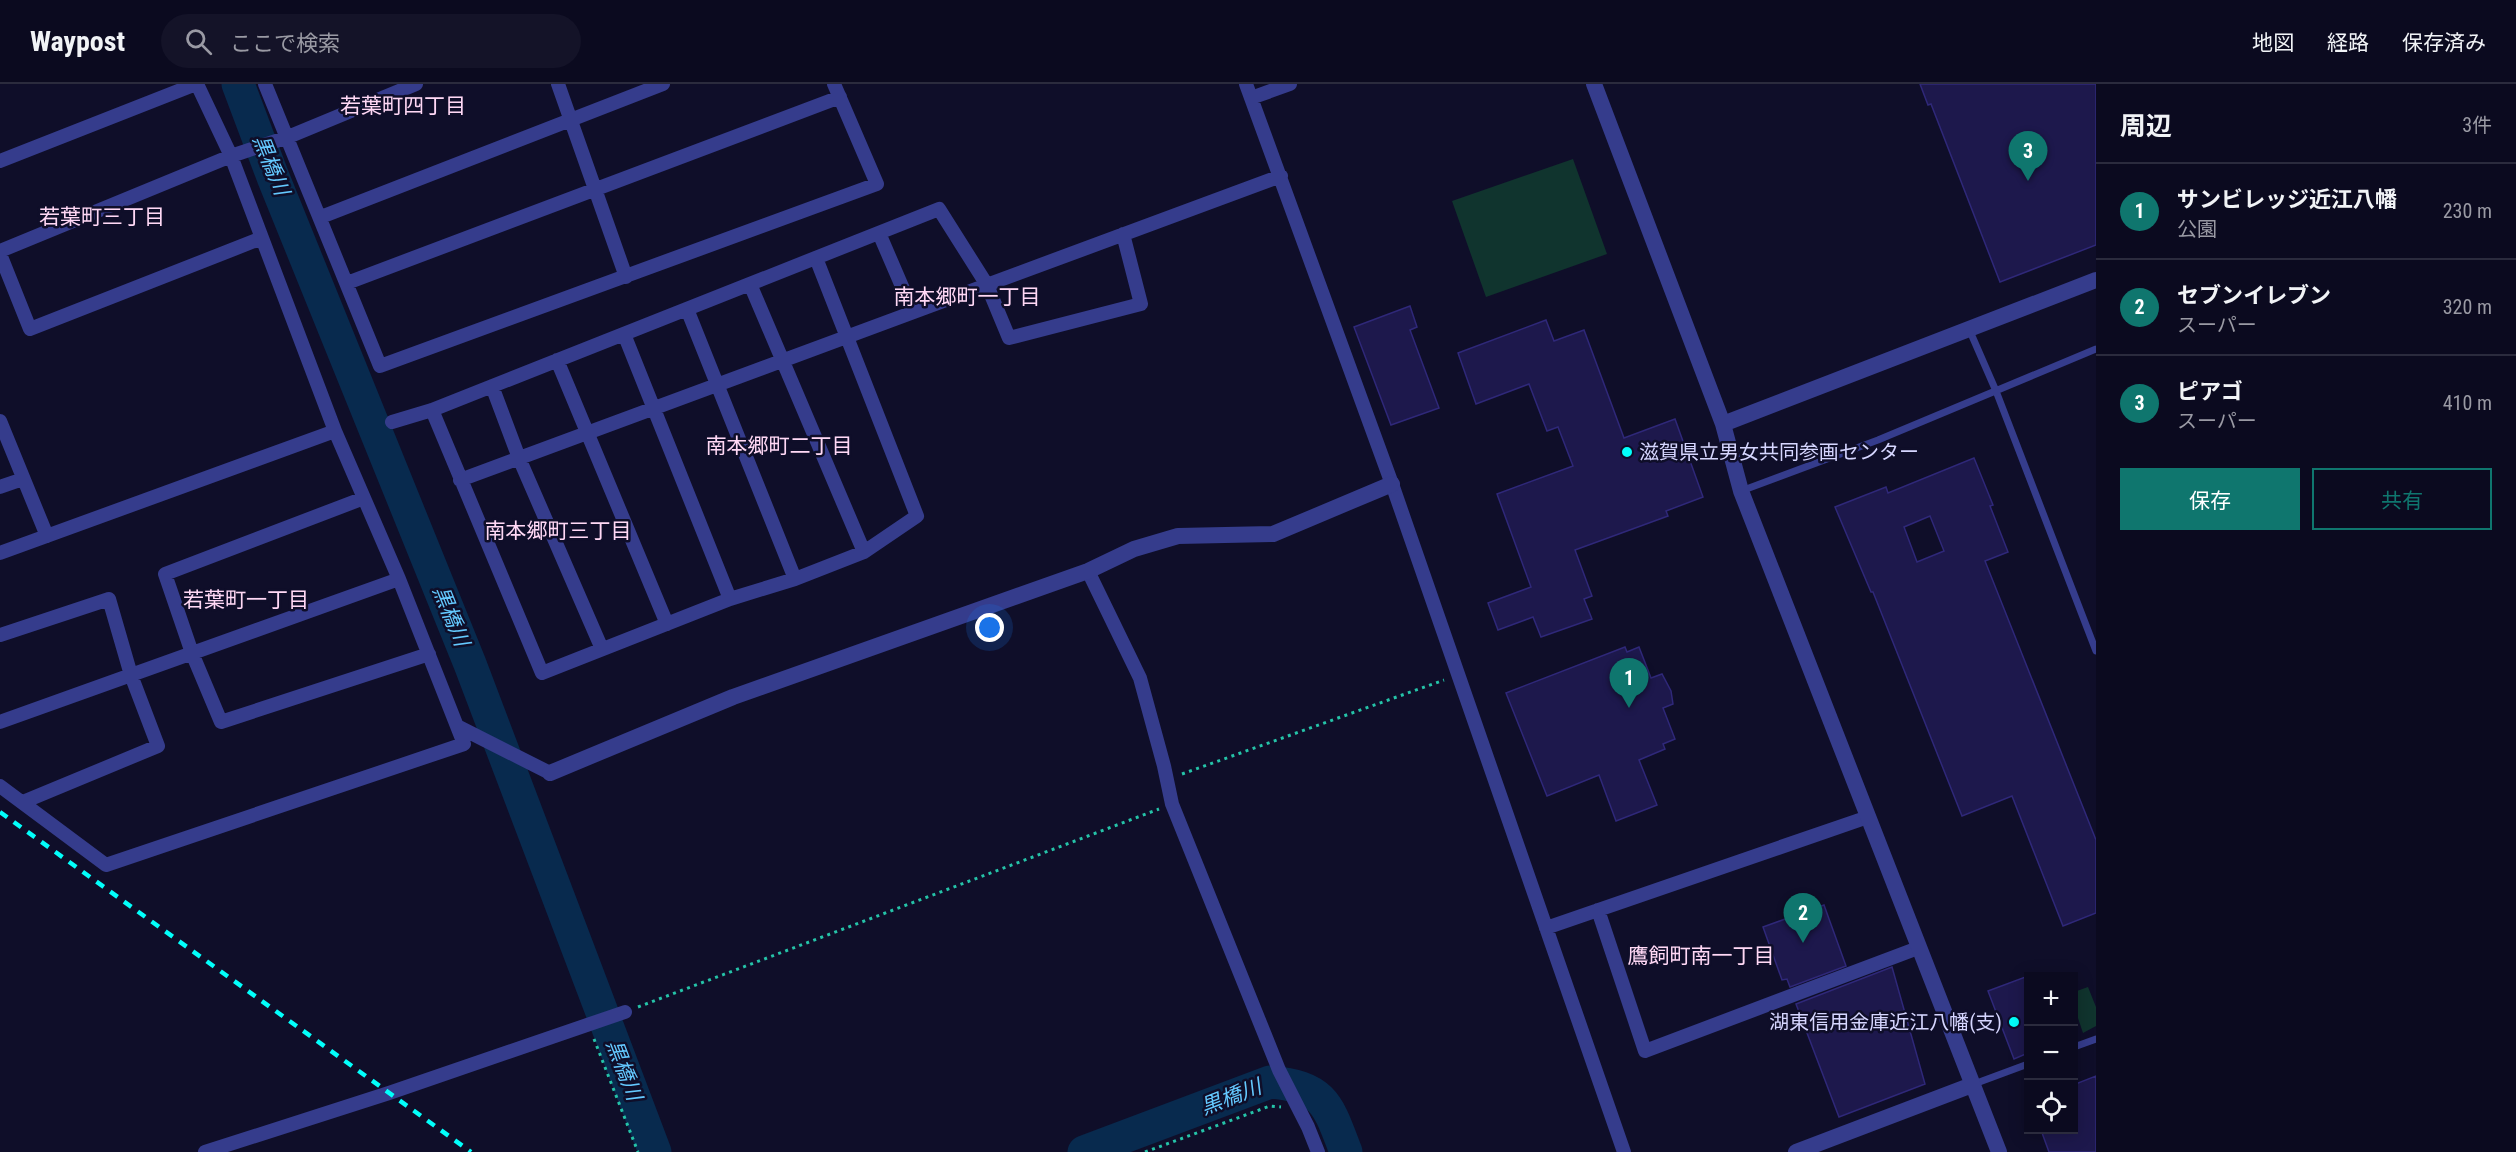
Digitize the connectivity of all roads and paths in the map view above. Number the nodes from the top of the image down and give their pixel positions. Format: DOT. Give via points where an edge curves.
graph roads {
  1 [pos="197,84"];
  2 [pos="265,84"];
  3 [pos="416,84"];
  4 [pos="558,84"];
  5 [pos="663,84"];
  6 [pos="1246,84"];
  7 [pos="1290,84"];
  8 [pos="1594,84"];
  9 [pos="837,91"];
  10 [pos="1251,98"];
  11 [pos="570,118"];
  12 [pos="288,137"];
  13 [pos="231,156"];
  14 [pos="0,161"];
  15 [pos="1281,176"];
  16 [pos="594,188"];
  17 [pos="321,217"];
  18 [pos="879,233"];
  19 [pos="1123,234"];
  20 [pos="262,238"];
  21 [pos="0,253"];
  22 [pos="816,258"];
  23 [pos="626,277"];
  24 [pos="2096,280"];
  25 [pos="347,283"];
  26 [pos="750,284"];
  27 [pos="987,285"];
  28 [pos="687,309"];
  29 [pos="914,312"];
  30 [pos="1969,329"];
  31 [pos="624,334"];
  32 [pos="846,337"];
  33 [pos="2096,349"];
  34 [pos="556,360"];
  35 [pos="783,360"];
  36 [pos="717,385"];
  37 [pos="492,386"];
  38 [pos="1996,391"];
  39 [pos="655,408"];
  40 [pos="432,410"];
  41 [pos="0,421"];
  42 [pos="392,422"];
  43 [pos="1723,424"];
  44 [pos="335,431"];
  45 [pos="587,432"];
  46 [pos="519,458"];
  47 [pos="23,479"];
  48 [pos="460,480"];
  49 [pos="1392,484"];
  50 [pos="0,487"];
  51 [pos="1741,491"];
  52 [pos="364,498"];
  53 [pos="47,536"];
  54 [pos="864,552"];
  55 [pos="0,553"];
  56 [pos="1088,570"];
  57 [pos="399,579"];
  58 [pos="795,579"];
  59 [pos="730,599"];
  60 [pos="667,624"];
  61 [pos="0,635"];
  62 [pos="602,649"];
  63 [pos="2096,651"];
  64 [pos="192,654"];
  65 [pos="429,654"];
  66 [pos="131,675"];
  67 [pos="1458,675"];
  68 [pos="0,722"];
  69 [pos="457,726"];
  70 [pos="550,773"];
  71 [pos="1167,781"];
  72 [pos="0,786"];
  73 [pos="23,802"];
  74 [pos="1172,804"];
  75 [pos="1868,817"];
  76 [pos="1598,910"];
  77 [pos="1546,928"];
  78 [pos="1918,948"];
  79 [pos="625,1012"];
  80 [pos="592,1024"];
  81 [pos="2096,1039"];
  82 [pos="2078,1045"];
  83 [pos="2024,1066"];
  84 [pos="1972,1085"];
  85 [pos="1296,1106"];
  86 [pos="205,1152"];
  87 [pos="638,1152"];
  88 [pos="1145,1152"];
  89 [pos="1318,1152"];
  90 [pos="1624,1152"];
  91 [pos="1796,1152"];
  92 [pos="2000,1152"];
  1 -- 13 [label="street"];
  1 -- 14 [label="street"];
  2 -- 12 [label="street"];
  3 -- 12 [label="street"];
  4 -- 11 [label="street"];
  5 -- 11 [label="street"];
  6 -- 10 [label="street"];
  7 -- 10 [label="street"];
  8 -- 43 [label="street"];
  9 -- 16 [label="street"];
  9 -- 23 [label="street" via="877,184"];
  10 -- 15 [label="street"];
  11 -- 16 [label="street"];
  11 -- 17 [label="street"];
  12 -- 13 [label="street"];
  12 -- 17 [label="street"];
  13 -- 20 [label="street"];
  13 -- 21 [label="street"];
  15 -- 19 [label="street"];
  15 -- 49 [label="street"];
  16 -- 23 [label="street"];
  16 -- 25 [label="street"];
  17 -- 25 [label="street"];
  18 -- 22 [label="street"];
  18 -- 27 [label="street" via="939,209"];
  18 -- 29 [label="street"];
  19 -- 27 [label="street"];
  19 -- 27 [label="street" via="1141,304 1009,338"];
  20 -- 21 [label="street" via="30,329"];
  20 -- 44 [label="street"];
  22 -- 26 [label="street"];
  22 -- 32 [label="street"];
  23 -- 25 [label="street" via="380,366"];
  24 -- 30 [label="street"];
  26 -- 28 [label="street"];
  26 -- 35 [label="street"];
  27 -- 29 [label="street"];
  28 -- 31 [label="street"];
  28 -- 36 [label="street"];
  29 -- 32 [label="street"];
  30 -- 38 [label="lane"];
  30 -- 43 [label="street"];
  31 -- 34 [label="street"];
  31 -- 39 [label="street"];
  32 -- 35 [label="street"];
  32 -- 54 [label="street" via="917,516"];
  33 -- 38 [label="lane"];
  34 -- 37 [label="street"];
  34 -- 45 [label="street"];
  35 -- 36 [label="street"];
  35 -- 54 [label="street"];
  36 -- 39 [label="street"];
  36 -- 58 [label="street"];
  37 -- 40 [label="street"];
  37 -- 46 [label="street"];
  38 -- 51 [label="lane"];
  38 -- 63 [label="lane"];
  39 -- 45 [label="street"];
  39 -- 59 [label="street"];
  40 -- 42 [label="street"];
  40 -- 48 [label="street"];
  41 -- 47 [label="street"];
  43 -- 51 [label="street"];
  44 -- 52 [label="street"];
  44 -- 53 [label="street"];
  45 -- 46 [label="street"];
  45 -- 60 [label="street"];
  46 -- 48 [label="street"];
  46 -- 62 [label="street"];
  47 -- 50 [label="street"];
  47 -- 53 [label="street"];
  48 -- 62 [label="street" via="542,673"];
  49 -- 56 [label="street" via="1273,534 1178,536 1134,549"];
  49 -- 67 [label="street"];
  51 -- 75 [label="street"];
  52 -- 57 [label="street"];
  52 -- 64 [label="street" via="165,574"];
  53 -- 55 [label="street"];
  54 -- 58 [label="street"];
  56 -- 70 [label="street" via="733,697"];
  56 -- 71 [label="street" via="1140,678"];
  57 -- 64 [label="street"];
  57 -- 65 [label="street"];
  58 -- 59 [label="street"];
  59 -- 60 [label="street"];
  60 -- 62 [label="street"];
  61 -- 66 [label="street" via="109,599"];
  64 -- 65 [label="street" via="222,722"];
  64 -- 66 [label="street"];
  65 -- 69 [label="street"];
  66 -- 68 [label="street"];
  66 -- 73 [label="street" via="158,746"];
  67 -- 71 [label="path" via="1193,768"];
  67 -- 77 [label="street"];
  69 -- 70 [label="street"];
  69 -- 73 [label="street" via="464,744 106,865"];
  71 -- 74 [label="street"];
  72 -- 73 [label="street"];
  74 -- 79 [label="path"];
  74 -- 85 [label="street"];
  75 -- 76 [label="street"];
  75 -- 78 [label="street"];
  76 -- 77 [label="street"];
  76 -- 78 [label="street" via="1645,1051"];
  77 -- 90 [label="street"];
  78 -- 84 [label="street"];
  79 -- 80 [label="street"];
  80 -- 86 [label="street"];
  80 -- 87 [label="path"];
  81 -- 82 [label="lane"];
  83 -- 84 [label="lane"];
  84 -- 91 [label="street"];
  84 -- 92 [label="street"];
  85 -- 88 [label="path" via="1270,1107"];
  85 -- 89 [label="street"];
}
